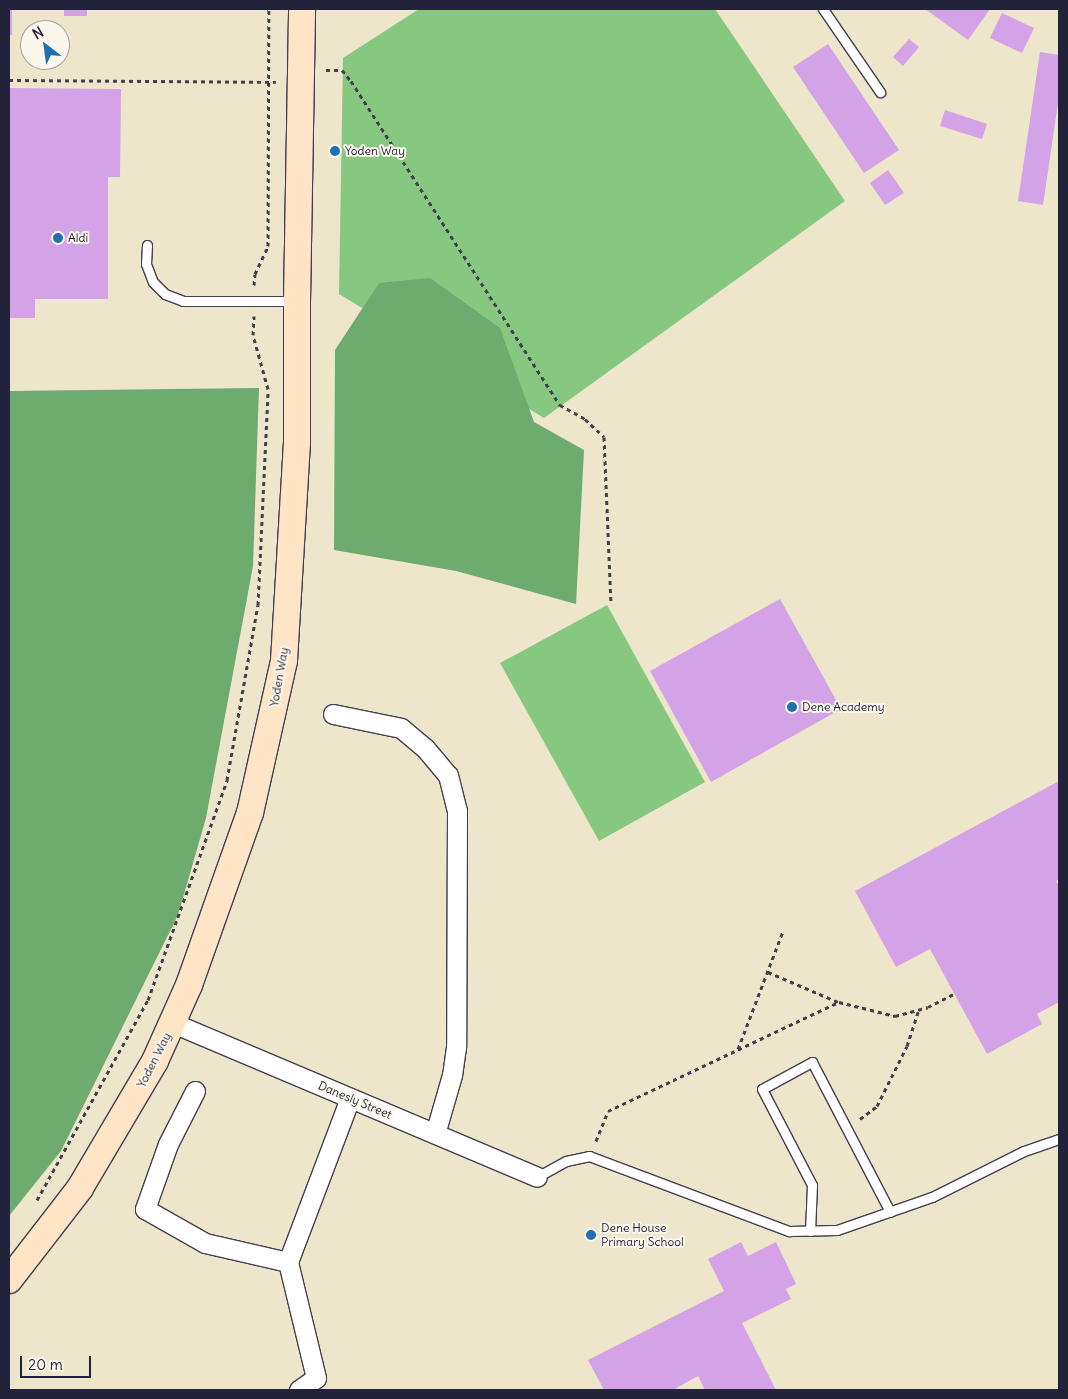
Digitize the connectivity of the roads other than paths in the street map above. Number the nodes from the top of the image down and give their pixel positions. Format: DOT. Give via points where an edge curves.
graph roads {
  1 [pos="302,9"];
  2 [pos="823,9"];
  3 [pos="880,92"];
  4 [pos="146,245"];
  5 [pos="297,301"];
  6 [pos="333,714"];
  7 [pos="173,1023"];
  8 [pos="195,1091"];
  9 [pos="350,1098"];
  10 [pos="435,1134"];
  11 [pos="1059,1139"];
  12 [pos="537,1176"];
  13 [pos="890,1212"];
  14 [pos="810,1231"];
  15 [pos="288,1262"];
  16 [pos="9,1280"];
  17 [pos="299,1390"];
  1 -- 5 [label="main road, Yoden Way"];
  2 -- 3 [label="lane"];
  4 -- 5 [label="lane" via="146,264 153,282 165,294 183,302"];
  5 -- 7 [label="main road, Yoden Way" via="297,443 284,661 250,813"];
  6 -- 10 [label="street" via="401,728 425,748 448,775 457,810 456,1047 452,1075"];
  7 -- 9 [label="street, Danesly Street"];
  7 -- 16 [label="main road, Yoden Way" via="155,1061 80,1188"];
  8 -- 15 [label="street" via="168,1144 145,1209 205,1243"];
  9 -- 10 [label="street, Danesly Street"];
  9 -- 15 [label="street"];
  10 -- 12 [label="street, Danesly Street"];
  11 -- 13 [label="lane" via="1024,1151 932,1197"];
  12 -- 14 [label="lane" via="566,1161 590,1156 789,1231"];
  13 -- 14 [label="lane" via="837,1230"];
  13 -- 14 [label="lane" via="812,1062 762,1089 812,1185"];
  15 -- 17 [label="street" via="316,1378"];
}
